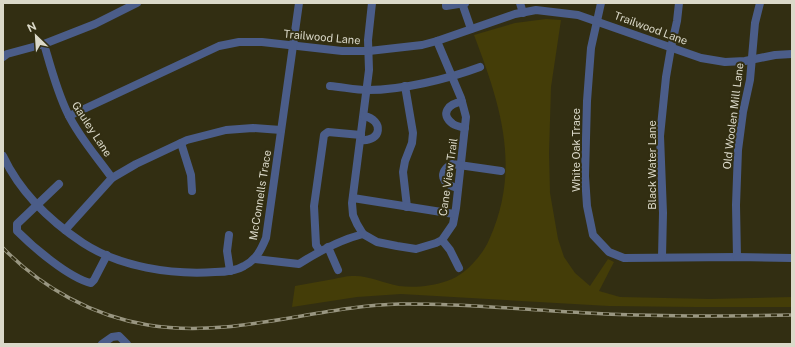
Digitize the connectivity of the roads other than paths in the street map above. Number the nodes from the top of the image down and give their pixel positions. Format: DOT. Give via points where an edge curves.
graph roads {
  1 [pos="137,3"];
  2 [pos="299,3"];
  3 [pos="372,3"];
  4 [pos="446,3"];
  5 [pos="462,3"];
  6 [pos="465,3"];
  7 [pos="520,3"];
  8 [pos="601,3"];
  9 [pos="679,3"];
  10 [pos="760,3"];
  11 [pos="522,13"];
  12 [pos="597,21"];
  13 [pos="471,29"];
  14 [pos="437,41"];
  15 [pos="44,44"];
  16 [pos="293,46"];
  17 [pos="671,48"];
  18 [pos="369,51"];
  19 [pos="792,54"];
  20 [pos="3,57"];
  21 [pos="751,59"];
  22 [pos="480,67"];
  23 [pos="451,76"];
  24 [pos="330,86"];
  25 [pos="405,86"];
  26 [pos="367,90"];
  27 [pos="462,102"];
  28 [pos="68,116"];
  29 [pos="364,116"];
  30 [pos="465,128"];
  31 [pos="281,130"];
  32 [pos="361,137"];
  33 [pos="181,143"];
  34 [pos="3,156"];
  35 [pos="460,165"];
  36 [pos="501,171"];
  37 [pos="112,178"];
  38 [pos="59,184"];
  39 [pos="458,188"];
  40 [pos="192,191"];
  41 [pos="353,198"];
  42 [pos="37,205"];
  43 [pos="408,207"];
  44 [pos="454,214"];
  45 [pos="65,230"];
  46 [pos="363,234"];
  47 [pos="229,235"];
  48 [pos="442,240"];
  49 [pos="328,247"];
  50 [pos="320,250"];
  51 [pos="107,255"];
  52 [pos="662,257"];
  53 [pos="736,257"];
  54 [pos="255,258"];
  55 [pos="792,258"];
  56 [pos="459,268"];
  57 [pos="338,270"];
  58 [pos="230,271"];
  59 [pos="102,344"];
  60 [pos="127,344"];
  1 -- 15 [label="street" via="95,24"];
  2 -- 16 [label="street, McConnells Trace"];
  3 -- 18 [label="street"];
  4 -- 5 [label="street" via="446,6"];
  5 -- 6 [label="street"];
  5 -- 13 [label="street"];
  7 -- 11 [label="street"];
  8 -- 12 [label="street, White Oak Trace"];
  9 -- 17 [label="street, Black Water Lane"];
  10 -- 21 [label="street, Old Woolen Mill Lane"];
  11 -- 12 [label="street, Trailwood Lane" via="536,10 557,12"];
  11 -- 13 [label="street, Trailwood Lane"];
  12 -- 17 [label="street, Trailwood Lane"];
  12 -- 52 [label="street, White Oak Trace" via="591,48 587,93 585,176 587,206 593,235 608,252 624,258"];
  13 -- 14 [label="street, Trailwood Lane"];
  14 -- 18 [label="street, Trailwood Lane"];
  14 -- 23 [label="street, Cane View Trail"];
  15 -- 20 [label="street"];
  15 -- 28 [label="street, Gauley Lane" via="56,89"];
  16 -- 18 [label="street, Trailwood Lane"];
  16 -- 28 [label="street, Trailwood Lane" via="262,42 239,42 219,46"];
  16 -- 31 [label="street, McConnells Trace"];
  17 -- 21 [label="street, Trailwood Lane" via="701,58 725,62"];
  17 -- 52 [label="street, Black Water Lane" via="660,136"];
  18 -- 26 [label="street"];
  19 -- 21 [label="street, Trailwood Lane"];
  21 -- 53 [label="street, Old Woolen Mill Lane" via="738,150"];
  22 -- 23 [label="street"];
  23 -- 25 [label="street"];
  23 -- 27 [label="street, Cane View Trail"];
  24 -- 26 [label="street"];
  25 -- 26 [label="street"];
  25 -- 43 [label="street" via="413,133 403,172"];
  26 -- 29 [label="street"];
  27 -- 30 [label="street, Cane View Trail" via="466,117"];
  27 -- 30 [label="street" via="453,103 446,112 451,123"];
  28 -- 37 [label="street, Gauley Lane"];
  29 -- 32 [label="street"];
  29 -- 32 [label="street" via="376,122 378,133 369,141"];
  30 -- 35 [label="street, Cane View Trail"];
  31 -- 33 [label="street" via="226,130"];
  31 -- 54 [label="street, McConnells Trace" via="266,238"];
  32 -- 41 [label="street"];
  32 -- 50 [label="street" via="328,132 324,135 314,206 316,245"];
  33 -- 37 [label="street"];
  33 -- 40 [label="street" via="191,175"];
  34 -- 42 [label="street, McConnells Trace"];
  35 -- 36 [label="street"];
  35 -- 39 [label="street, Cane View Trail"];
  35 -- 39 [label="street" via="452,164 443,171 445,183 449,187"];
  37 -- 45 [label="street"];
  38 -- 42 [label="street"];
  39 -- 44 [label="street, Cane View Trail"];
  41 -- 43 [label="street"];
  41 -- 46 [label="street" via="353,215"];
  42 -- 45 [label="street, McConnells Trace"];
  42 -- 51 [label="street" via="17,224 17,231 35,249 76,277 91,283"];
  43 -- 44 [label="street"];
  44 -- 48 [label="street, Cane View Trail" via="453,224"];
  45 -- 51 [label="street, McConnells Trace"];
  46 -- 48 [label="street" via="377,242 416,249"];
  46 -- 49 [label="street"];
  47 -- 58 [label="street" via="227,251"];
  48 -- 56 [label="street"];
  49 -- 50 [label="street"];
  49 -- 57 [label="street"];
  50 -- 54 [label="street" via="299,264"];
  51 -- 58 [label="street, McConnells Trace" via="176,272"];
  52 -- 53 [label="street, White Oak Trace"];
  53 -- 55 [label="street, White Oak Trace"];
  54 -- 58 [label="street, McConnells Trace" via="244,267"];
  59 -- 60 [label="street" via="112,337 119,336"];
}
